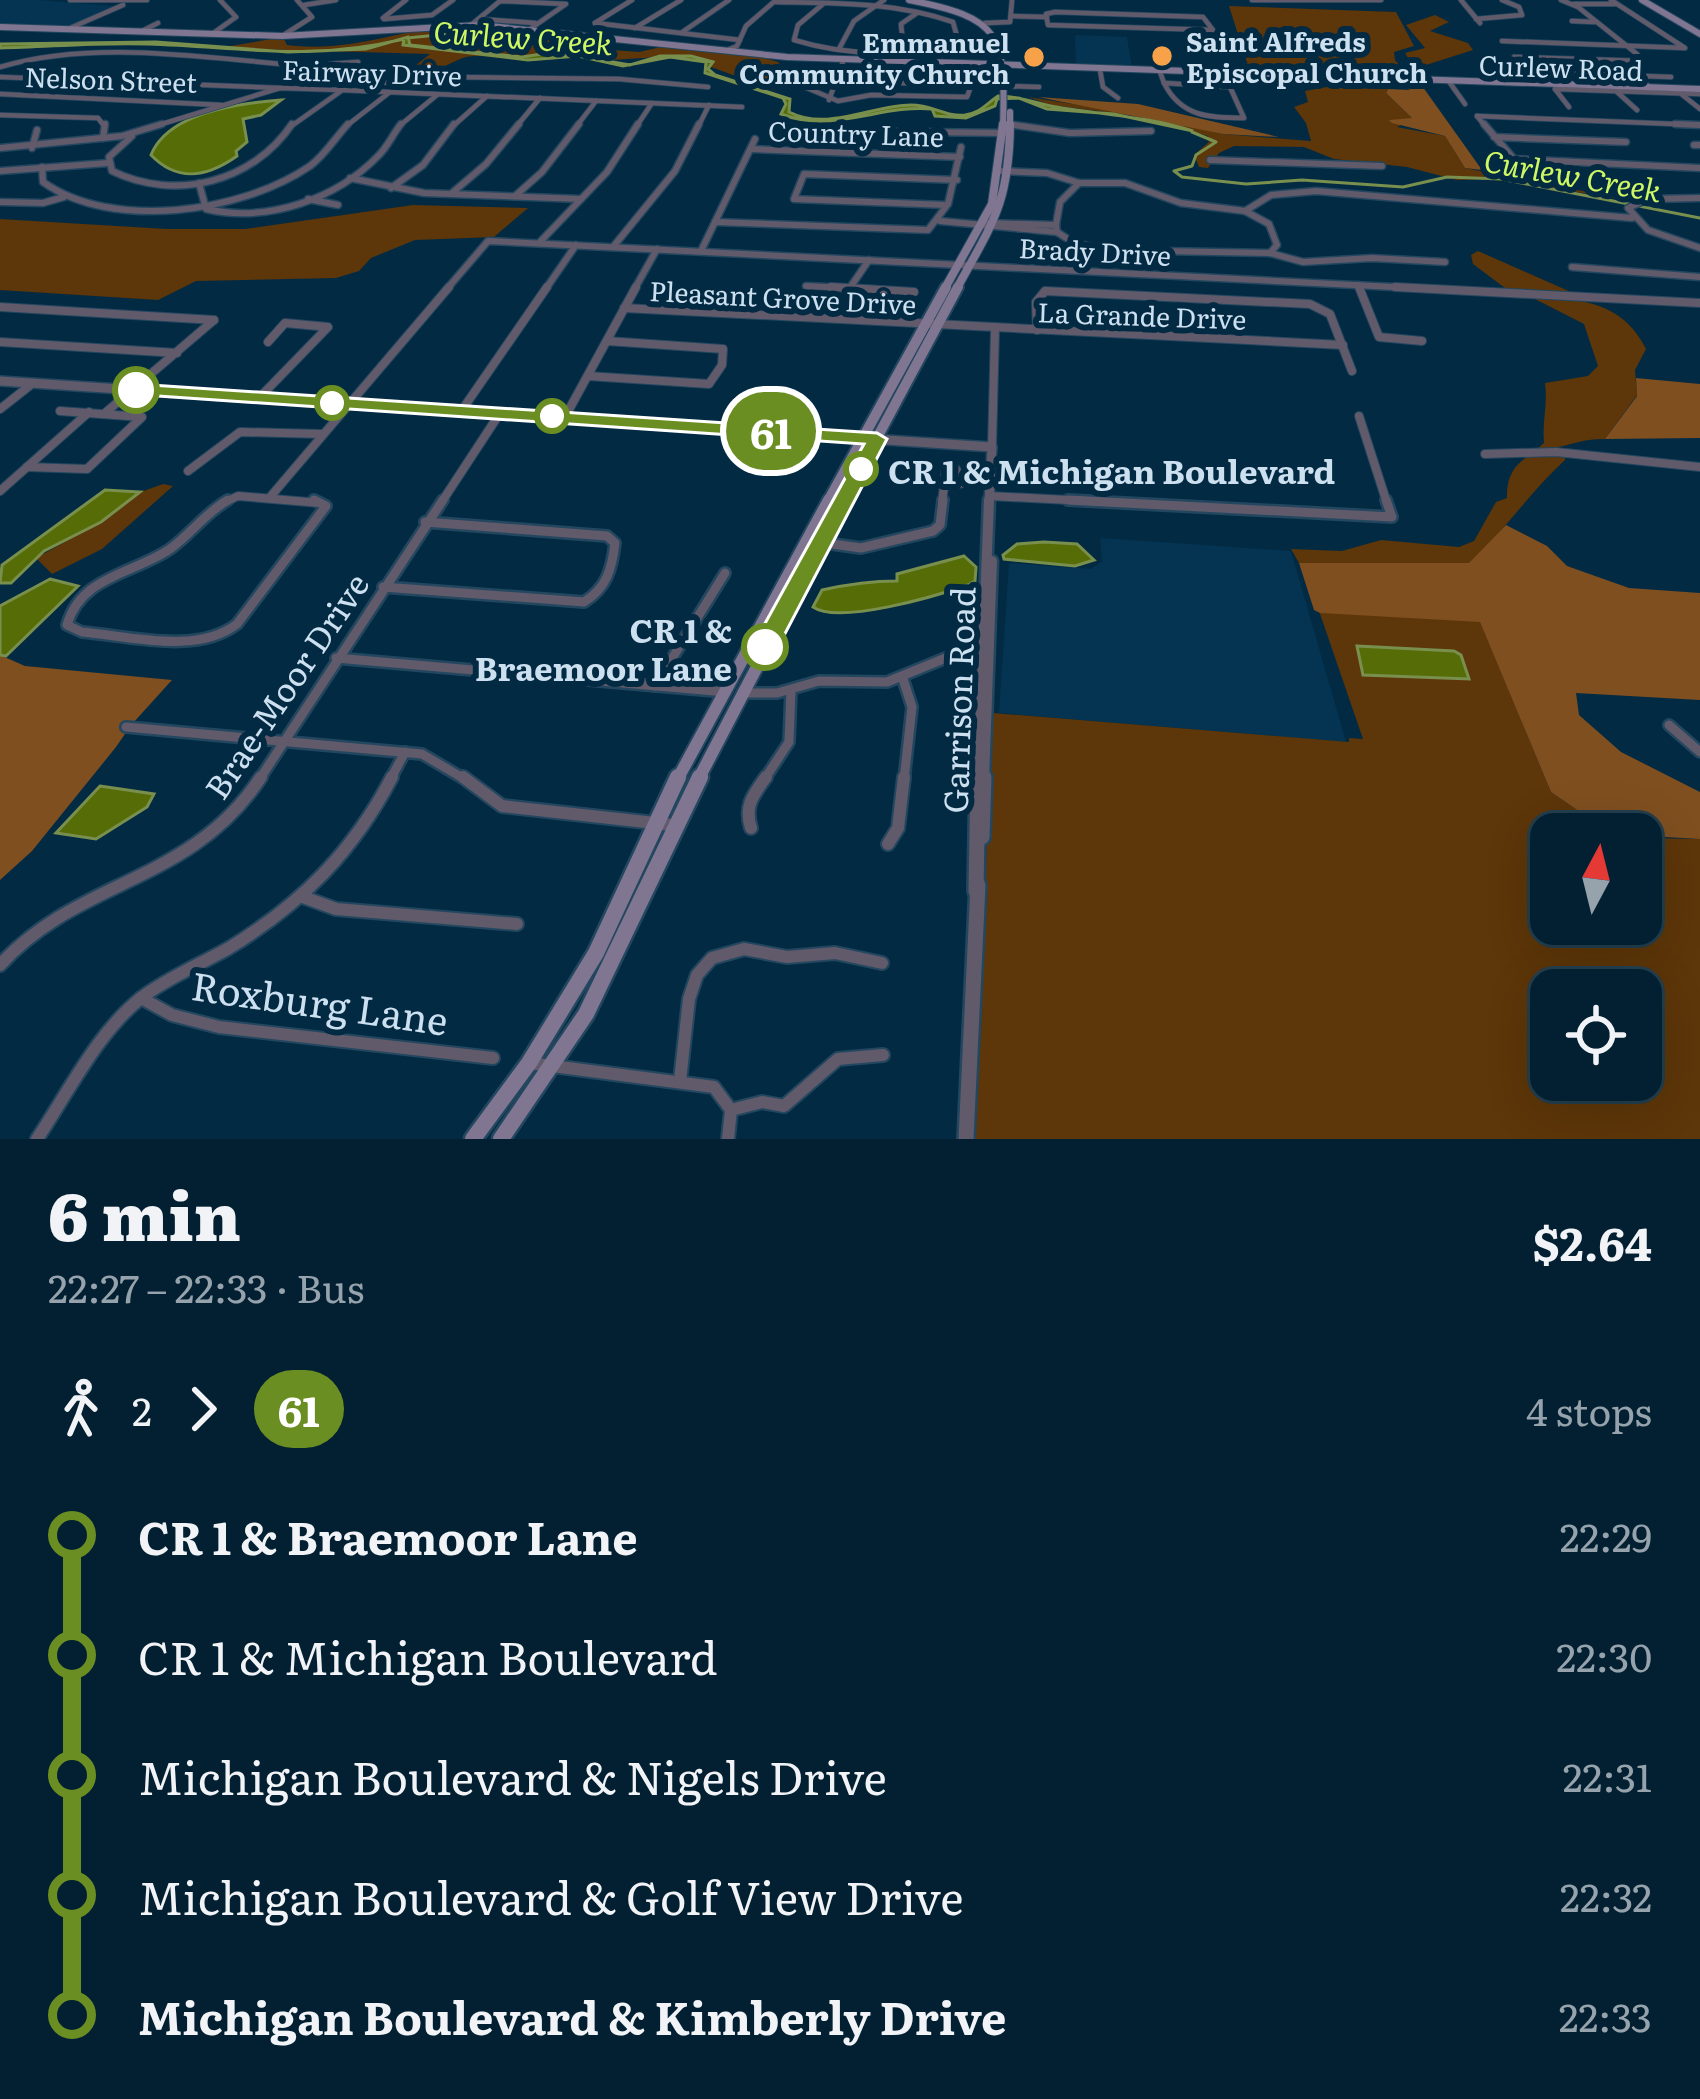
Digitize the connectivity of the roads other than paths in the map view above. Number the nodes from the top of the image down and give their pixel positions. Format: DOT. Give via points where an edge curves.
graph roads {
  1 [pos="70,0"];
  2 [pos="147,0"];
  3 [pos="220,0"];
  4 [pos="297,0"];
  5 [pos="336,0"];
  6 [pos="406,0"];
  7 [pos="453,0"];
  8 [pos="632,0"];
  9 [pos="681,0"];
  10 [pos="729,0"];
  11 [pos="884,0"];
  12 [pos="909,0"];
  13 [pos="920,0"];
  14 [pos="1012,0"];
  15 [pos="1252,0"];
  16 [pos="1381,0"];
  17 [pos="1461,0"];
  18 [pos="1502,0"];
  19 [pos="1561,0"];
  20 [pos="1611,0"];
  21 [pos="1645,0"];
  22 [pos="500,1"];
  23 [pos="1294,1"];
  24 [pos="1344,1"];
  25 [pos="127,2"];
  26 [pos="775,2"];
  27 [pos="823,4"];
  28 [pos="1574,4"];
  29 [pos="1619,4"];
  30 [pos="304,5"];
  31 [pos="874,6"];
  32 [pos="917,13"];
  33 [pos="1011,16"];
  34 [pos="1046,17"];
  35 [pos="383,19"];
  36 [pos="479,19"];
  37 [pos="1572,21"];
  38 [pos="1594,22"];
  39 [pos="158,23"];
  40 [pos="988,23"];
  41 [pos="541,24"];
  42 [pos="471,25"];
  43 [pos="0,26"];
  44 [pos="635,28"];
  45 [pos="68,29"];
  46 [pos="388,29"];
  47 [pos="530,29"];
  48 [pos="140,32"];
  49 [pos="1700,32"];
  50 [pos="212,34"];
  51 [pos="681,34"];
  52 [pos="902,34"];
  53 [pos="282,36"];
  54 [pos="737,40"];
  55 [pos="1502,41"];
  56 [pos="1629,46"];
  57 [pos="840,47"];
  58 [pos="726,51"];
  59 [pos="131,56"];
  60 [pos="76,57"];
  61 [pos="184,59"];
  62 [pos="844,59"];
  63 [pos="1642,61"];
  64 [pos="232,62"];
  65 [pos="358,62"];
  66 [pos="118,63"];
  67 [pos="62,64"];
  68 [pos="288,64"];
  69 [pos="1005,65"];
  70 [pos="172,66"];
  71 [pos="0,67"];
  72 [pos="325,67"];
  73 [pos="490,67"];
  74 [pos="554,68"];
  75 [pos="1083,68"];
  76 [pos="219,70"];
  77 [pos="1100,70"];
  78 [pos="277,72"];
  79 [pos="1160,72"];
  80 [pos="1208,72"];
  81 [pos="1637,76"];
  82 [pos="0,77"];
  83 [pos="1671,77"];
  84 [pos="478,78"];
  85 [pos="304,79"];
  86 [pos="542,80"];
  87 [pos="788,80"];
  88 [pos="836,81"];
  89 [pos="1450,82"];
  90 [pos="1492,82"];
  91 [pos="1163,83"];
  92 [pos="971,86"];
  93 [pos="708,87"];
  94 [pos="280,88"];
  95 [pos="1039,88"];
  96 [pos="341,90"];
  97 [pos="1652,90"];
  98 [pos="1616,91"];
  99 [pos="390,92"];
  100 [pos="1008,92"];
  101 [pos="1700,92"];
  102 [pos="1680,93"];
  103 [pos="0,94"];
  104 [pos="438,94"];
  105 [pos="487,96"];
  106 [pos="540,98"];
  107 [pos="1118,98"];
  108 [pos="829,100"];
  109 [pos="596,101"];
  110 [pos="652,103"];
  111 [pos="1465,104"];
  112 [pos="220,105"];
  113 [pos="709,105"];
  114 [pos="742,106"];
  115 [pos="1569,107"];
  116 [pos="1637,110"];
  117 [pos="1700,110"];
  118 [pos="0,115"];
  119 [pos="771,124"];
  120 [pos="1700,125"];
  121 [pos="1005,128"];
  122 [pos="37,130"];
  123 [pos="140,131"];
  124 [pos="1151,131"];
  125 [pos="1494,137"];
  126 [pos="755,139"];
  127 [pos="104,141"];
  128 [pos="1626,142"];
  129 [pos="118,145"];
  130 [pos="32,146"];
  131 [pos="961,147"];
  132 [pos="0,149"];
  133 [pos="751,149"];
  134 [pos="960,158"];
  135 [pos="1210,160"];
  136 [pos="108,163"];
  137 [pos="1304,163"];
  138 [pos="1382,166"];
  139 [pos="42,167"];
  140 [pos="1700,168"];
  141 [pos="0,171"];
  142 [pos="1004,171"];
  143 [pos="350,178"];
  144 [pos="957,181"];
  145 [pos="199,183"];
  146 [pos="1079,183"];
  147 [pos="392,188"];
  148 [pos="1316,190"];
  149 [pos="452,193"];
  150 [pos="515,196"];
  151 [pos="64,197"];
  152 [pos="1700,198"];
  153 [pos="308,199"];
  154 [pos="580,199"];
  155 [pos="0,202"];
  156 [pos="204,204"];
  157 [pos="338,205"];
  158 [pos="946,206"];
  159 [pos="1245,211"];
  160 [pos="1632,218"];
  161 [pos="940,220"];
  162 [pos="715,222"];
  163 [pos="987,225"];
  164 [pos="1057,229"];
  165 [pos="539,243"];
  166 [pos="576,245"];
  167 [pos="614,247"];
  168 [pos="1700,248"];
  169 [pos="657,249"];
  170 [pos="701,251"];
  171 [pos="1270,253"];
  172 [pos="869,260"];
  173 [pos="1444,262"];
  174 [pos="966,265"];
  175 [pos="1572,267"];
  176 [pos="1700,277"];
  177 [pos="806,286"];
  178 [pos="849,289"];
  179 [pos="1360,290"];
  180 [pos="914,292"];
  181 [pos="1700,303"];
  182 [pos="0,307"];
  183 [pos="624,308"];
  184 [pos="933,326"];
  185 [pos="995,330"];
  186 [pos="1037,330"];
  187 [pos="608,341"];
  188 [pos="1422,341"];
  189 [pos="0,342"];
  190 [pos="268,342"];
  191 [pos="1343,345"];
  192 [pos="177,353"];
  193 [pos="1352,371"];
  194 [pos="588,376"];
  195 [pos="0,381"];
  196 [pos="33,383"];
  197 [pos="136,390"];
  198 [pos="260,398"];
  199 [pos="353,404"];
  200 [pos="0,410"];
  201 [pos="60,410"];
  202 [pos="462,410"];
  203 [pos="89,412"];
  204 [pos="105,413"];
  205 [pos="500,413"];
  206 [pos="1359,416"];
  207 [pos="566,417"];
  208 [pos="322,434"];
  209 [pos="870,438"];
  210 [pos="992,447"];
  211 [pos="1485,454"];
  212 [pos="27,467"];
  213 [pos="1700,467"];
  214 [pos="188,471"];
  215 [pos="944,486"];
  216 [pos="0,491"];
  217 [pos="271,496"];
  218 [pos="990,496"];
  219 [pos="425,522"];
  220 [pos="814,541"];
  221 [pos="724,573"];
  222 [pos="383,587"];
  223 [pos="985,655"];
  224 [pos="336,658"];
  225 [pos="903,680"];
  226 [pos="655,686"];
  227 [pos="791,690"];
  228 [pos="731,693"];
  229 [pos="1669,725"];
  230 [pos="126,727"];
  231 [pos="283,742"];
  232 [pos="404,752"];
  233 [pos="1700,752"];
  234 [pos="663,824"];
  235 [pos="752,828"];
  236 [pos="887,844"];
  237 [pos="303,897"];
  238 [pos="518,924"];
  239 [pos="882,964"];
  240 [pos="0,965"];
  241 [pos="141,998"];
  242 [pos="883,1055"];
  243 [pos="493,1058"];
  244 [pos="529,1064"];
  245 [pos="554,1066"];
  246 [pos="680,1081"];
  247 [pos="731,1110"];
  248 [pos="37,1139"];
  249 [pos="473,1139"];
  250 [pos="501,1139"];
  251 [pos="728,1139"];
  252 [pos="966,1139"];
  1 -- 25 [label="street"];
  2 -- 25 [label="street"];
  3 -- 50 [label="street" via="236,17"];
  4 -- 30 [label="street"];
  5 -- 30 [label="street"];
  6 -- 35 [label="street"];
  7 -- 35 [label="street" via="432,15"];
  8 -- 44 [label="street" via="595,23"];
  9 -- 44 [label="street"];
  10 -- 51 [label="street"];
  11 -- 31 [label="street"];
  12 -- 40 [label="main road"];
  13 -- 40 [label="main road"];
  14 -- 33 [label="street"];
  15 -- 23 [label="street"];
  16 -- 24 [label="street"];
  17 -- 18 [label="street" via="1479,22 1522,15"];
  19 -- 28 [label="street"];
  20 -- 29 [label="street"];
  21 -- 49 [label="main road"];
  22 -- 36 [label="street"];
  22 -- 41 [label="street" via="566,4"];
  23 -- 24 [label="street"];
  25 -- 45 [label="street"];
  26 -- 27 [label="street"];
  26 -- 54 [label="street"];
  27 -- 31 [label="street"];
  27 -- 57 [label="street" via="793,37"];
  28 -- 29 [label="street"];
  28 -- 38 [label="street"];
  29 -- 56 [label="street" via="1684,48"];
  30 -- 53 [label="street" via="310,20"];
  31 -- 32 [label="street"];
  31 -- 57 [label="street"];
  32 -- 52 [label="street" via="901,24"];
  32 -- 57 [label="street" via="953,22 958,40 922,50"];
  33 -- 34 [label="street"];
  33 -- 40 [label="street"];
  34 -- 34 [label="street" via="1203,17 1213,30 1059,27"];
  35 -- 46 [label="street"];
  36 -- 41 [label="street"];
  36 -- 42 [label="street"];
  37 -- 38 [label="street"];
  38 -- 56 [label="street"];
  39 -- 48 [label="street"];
  40 -- 69 [label="main road"];
  40 -- 69 [label="main road"];
  41 -- 47 [label="street"];
  42 -- 46 [label="main road, Curlew Road"];
  42 -- 47 [label="main road, Curlew Road"];
  43 -- 45 [label="main road, Curlew Road"];
  44 -- 51 [label="street"];
  45 -- 48 [label="main road, Curlew Road"];
  46 -- 53 [label="main road, Curlew Road"];
  47 -- 58 [label="main road, Curlew Road"];
  48 -- 50 [label="main road, Curlew Road"];
  50 -- 53 [label="main road, Curlew Road"];
  51 -- 54 [label="street"];
  54 -- 58 [label="street"];
  55 -- 56 [label="street"];
  56 -- 63 [label="street"];
  58 -- 62 [label="main road, Curlew Road"];
  59 -- 60 [label="street"];
  59 -- 61 [label="street"];
  59 -- 66 [label="street"];
  60 -- 67 [label="street"];
  60 -- 71 [label="street" via="22,58"];
  61 -- 64 [label="street"];
  61 -- 70 [label="street"];
  62 -- 69 [label="main road, Curlew Road"];
  62 -- 69 [label="main road, Curlew Road"];
  62 -- 88 [label="street"];
  63 -- 81 [label="street"];
  63 -- 81 [label="street" via="1514,57 1530,72"];
  64 -- 68 [label="street"];
  64 -- 76 [label="street"];
  65 -- 72 [label="street"];
  68 -- 72 [label="street"];
  68 -- 78 [label="street"];
  69 -- 75 [label="main road, Curlew Road"];
  69 -- 100 [label="main road"];
  72 -- 85 [label="street"];
  73 -- 84 [label="street"];
  74 -- 86 [label="street"];
  75 -- 77 [label="main road, Curlew Road"];
  75 -- 80 [label="main road, Curlew Road"];
  77 -- 79 [label="main road, Curlew Road"];
  77 -- 107 [label="street" via="1103,87"];
  79 -- 80 [label="main road"];
  79 -- 89 [label="main road, Curlew Road"];
  79 -- 91 [label="street"];
  80 -- 90 [label="main road, Curlew Road"];
  81 -- 83 [label="street"];
  81 -- 97 [label="street"];
  82 -- 94 [label="street, Fairway Drive"];
  84 -- 85 [label="street"];
  84 -- 86 [label="street"];
  85 -- 94 [label="street"];
  86 -- 93 [label="street"];
  87 -- 108 [label="street"];
  88 -- 92 [label="street"];
  88 -- 108 [label="street"];
  89 -- 90 [label="main road"];
  89 -- 97 [label="main road, Curlew Road"];
  89 -- 111 [label="street"];
  90 -- 97 [label="main road, Curlew Road"];
  91 -- 91 [label="street" via="1231,87 1244,118 1175,105"];
  92 -- 100 [label="street"];
  92 -- 108 [label="street" via="967,97"];
  94 -- 96 [label="street, Fairway Drive"];
  94 -- 112 [label="street"];
  95 -- 100 [label="street"];
  96 -- 99 [label="street, Fairway Drive"];
  96 -- 145 [label="street" via="297,119 269,154"];
  97 -- 98 [label="street"];
  97 -- 101 [label="main road, Curlew Road"];
  97 -- 102 [label="street"];
  98 -- 115 [label="street" via="1555,89"];
  98 -- 116 [label="street"];
  99 -- 104 [label="street, Fairway Drive"];
  99 -- 156 [label="street" via="307,167"];
  100 -- 121 [label="main road"];
  101 -- 102 [label="street"];
  102 -- 117 [label="street"];
  103 -- 112 [label="street, Nelson Street"];
  104 -- 105 [label="street, Fairway Drive"];
  104 -- 143 [label="street"];
  105 -- 106 [label="street, Fairway Drive"];
  105 -- 147 [label="street"];
  106 -- 109 [label="street, Fairway Drive"];
  106 -- 149 [label="street"];
  109 -- 110 [label="street, Fairway Drive"];
  109 -- 150 [label="street"];
  110 -- 113 [label="street, Fairway Drive"];
  110 -- 154 [label="street"];
  112 -- 123 [label="street"];
  113 -- 114 [label="street, Fairway Drive"];
  113 -- 167 [label="street" via="675,171"];
  118 -- 127 [label="street" via="98,118"];
  119 -- 121 [label="street" via="825,131"];
  120 -- 125 [label="street" via="1478,116"];
  121 -- 124 [label="street"];
  121 -- 142 [label="main road"];
  122 -- 130 [label="street"];
  123 -- 127 [label="street"];
  123 -- 129 [label="street"];
  125 -- 128 [label="street"];
  125 -- 140 [label="street" via="1514,159"];
  126 -- 133 [label="street"];
  127 -- 129 [label="street"];
  127 -- 130 [label="street"];
  129 -- 136 [label="street"];
  130 -- 132 [label="street"];
  131 -- 134 [label="street"];
  133 -- 134 [label="street, Country Lane"];
  133 -- 162 [label="street"];
  134 -- 144 [label="street"];
  135 -- 137 [label="street"];
  136 -- 139 [label="street"];
  136 -- 145 [label="street" via="140,183"];
  137 -- 138 [label="street"];
  137 -- 148 [label="street"];
  139 -- 141 [label="street"];
  139 -- 151 [label="street" via="45,185"];
  142 -- 146 [label="street"];
  142 -- 163 [label="main road"];
  143 -- 147 [label="street"];
  143 -- 153 [label="street"];
  144 -- 158 [label="street"];
  144 -- 158 [label="street" via="804,174 794,199"];
  145 -- 156 [label="street"];
  146 -- 159 [label="street" via="1116,182 1181,203"];
  146 -- 164 [label="street" via="1060,202"];
  147 -- 149 [label="street"];
  148 -- 159 [label="street" via="1271,195"];
  148 -- 160 [label="street"];
  149 -- 150 [label="street"];
  150 -- 154 [label="street"];
  151 -- 155 [label="street"];
  151 -- 156 [label="street" via="110,209"];
  152 -- 160 [label="street" via="1634,203"];
  153 -- 156 [label="street" via="242,213"];
  153 -- 157 [label="street"];
  154 -- 165 [label="street"];
  158 -- 161 [label="street"];
  159 -- 171 [label="street" via="1269,224 1277,245"];
  160 -- 168 [label="street"];
  161 -- 162 [label="street" via="928,230"];
  161 -- 163 [label="street"];
  162 -- 170 [label="street"];
  163 -- 164 [label="street"];
  163 -- 174 [label="main road"];
  164 -- 171 [label="street" via="1075,244 1106,250"];
  165 -- 166 [label="street, Brady Drive"];
  165 -- 199 [label="street, Brady Drive" via="488,241"];
  166 -- 167 [label="street, Brady Drive"];
  166 -- 202 [label="street"];
  167 -- 169 [label="street, Brady Drive"];
  169 -- 170 [label="street, Brady Drive"];
  169 -- 183 [label="street"];
  170 -- 172 [label="street, Brady Drive"];
  171 -- 173 [label="street" via="1303,262"];
  172 -- 174 [label="street, Brady Drive"];
  172 -- 178 [label="street"];
  174 -- 179 [label="street, Brady Drive"];
  174 -- 184 [label="main road"];
  175 -- 176 [label="street"];
  177 -- 178 [label="street"];
  178 -- 180 [label="street"];
  179 -- 181 [label="street, Brady Drive"];
  179 -- 188 [label="street" via="1379,337"];
  182 -- 192 [label="street" via="214,320"];
  183 -- 184 [label="street, Pleasant Grove Drive"];
  183 -- 187 [label="street"];
  184 -- 185 [label="street, La Grande Drive"];
  184 -- 209 [label="main road"];
  185 -- 186 [label="street, La Grande Drive"];
  185 -- 210 [label="street, Garrison Road"];
  186 -- 191 [label="street, La Grande Drive"];
  186 -- 191 [label="street" via="1038,296 1076,292 1310,304 1330,314"];
  187 -- 194 [label="street"];
  187 -- 194 [label="street" via="723,349 724,359 709,384"];
  189 -- 192 [label="street"];
  190 -- 198 [label="street" via="286,323 328,326"];
  191 -- 193 [label="street"];
  192 -- 197 [label="street"];
  194 -- 207 [label="street"];
  195 -- 196 [label="street"];
  196 -- 197 [label="street"];
  196 -- 200 [label="street"];
  197 -- 198 [label="street"];
  197 -- 204 [label="street"];
  198 -- 199 [label="street"];
  199 -- 202 [label="street"];
  199 -- 208 [label="street"];
  201 -- 203 [label="street"];
  202 -- 205 [label="street"];
  203 -- 204 [label="street"];
  203 -- 212 [label="street"];
  204 -- 212 [label="street" via="142,417 87,469"];
  205 -- 207 [label="street"];
  205 -- 219 [label="street, Brae-Moor Drive"];
  206 -- 218 [label="street" via="1392,517"];
  207 -- 209 [label="street"];
  208 -- 214 [label="street" via="240,433"];
  208 -- 217 [label="street"];
  209 -- 210 [label="street"];
  209 -- 220 [label="main road"];
  210 -- 218 [label="street, Garrison Road"];
  211 -- 213 [label="street" via="1556,452"];
  212 -- 216 [label="street"];
  215 -- 220 [label="street" via="933,531 861,548"];
  217 -- 217 [label="street" via="214,505 173,547 97,585 70,612 68,625 195,641 230,632 326,506"];
  218 -- 223 [label="street, Garrison Road"];
  219 -- 222 [label="street, Brae-Moor Drive"];
  219 -- 222 [label="street" via="595,534 615,543 614,562 604,586 575,602"];
  220 -- 228 [label="main road"];
  221 -- 226 [label="street"];
  222 -- 224 [label="street, Brae-Moor Drive"];
  223 -- 225 [label="street" via="953,655"];
  223 -- 252 [label="street, Garrison Road"];
  224 -- 226 [label="street"];
  224 -- 231 [label="street, Brae-Moor Drive"];
  225 -- 227 [label="street" via="819,681"];
  225 -- 236 [label="street" via="912,707 898,828"];
  226 -- 228 [label="street"];
  227 -- 228 [label="street"];
  227 -- 235 [label="street" via="786,755 749,803"];
  228 -- 234 [label="main road"];
  229 -- 233 [label="street"];
  230 -- 231 [label="street"];
  231 -- 232 [label="street"];
  231 -- 240 [label="street, Brae-Moor Drive" via="248,799 193,850 66,908"];
  232 -- 234 [label="street" via="452,765 502,806"];
  232 -- 237 [label="street" via="363,830"];
  234 -- 244 [label="main road"];
  234 -- 245 [label="main road" via="628,933"];
  237 -- 238 [label="street" via="336,909"];
  237 -- 241 [label="street"];
  239 -- 246 [label="street" via="835,953 744,950 712,958 689,1000"];
  241 -- 243 [label="street, Roxburg Lane" via="219,1027"];
  241 -- 248 [label="street"];
  242 -- 247 [label="street" via="838,1059 784,1106"];
  244 -- 245 [label="street"];
  244 -- 249 [label="main road"];
  245 -- 246 [label="street"];
  245 -- 250 [label="main road"];
  246 -- 247 [label="street" via="714,1087"];
  247 -- 251 [label="street"];
}
